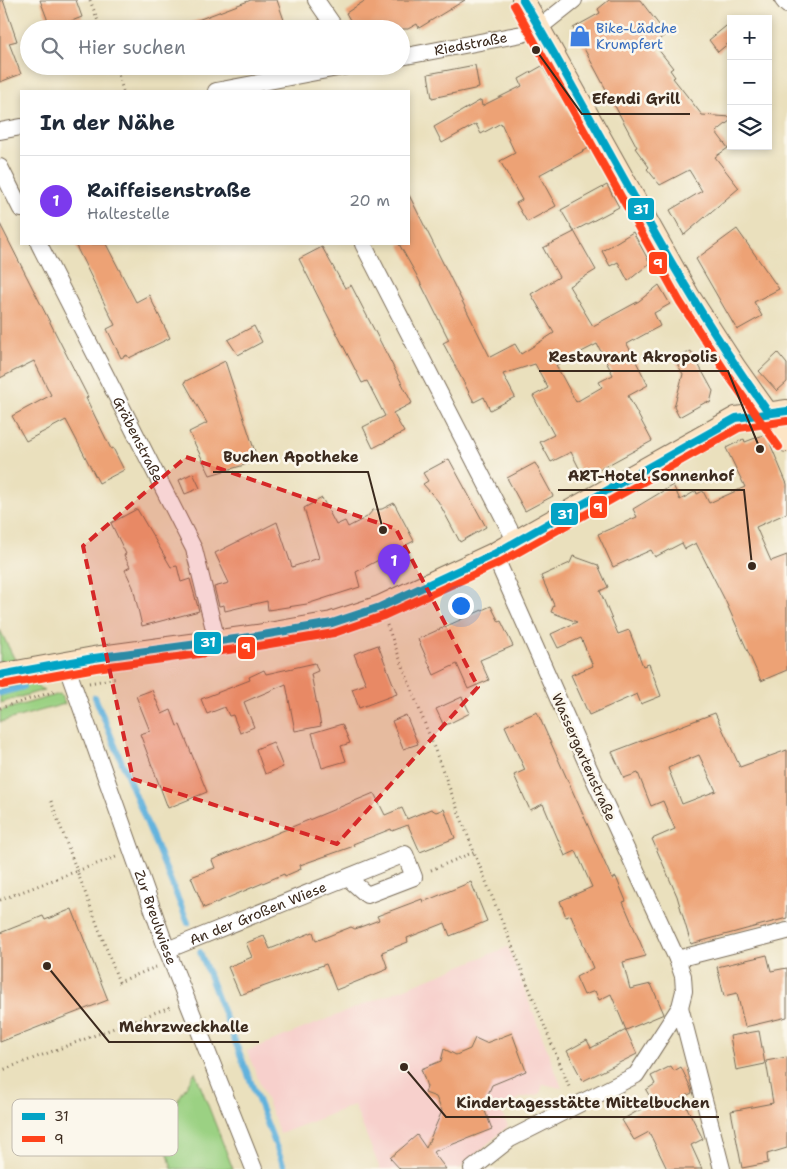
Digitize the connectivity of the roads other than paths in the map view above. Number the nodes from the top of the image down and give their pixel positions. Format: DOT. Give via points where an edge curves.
graph roads {
  1 [pos="316,0"];
  2 [pos="524,0"];
  3 [pos="574,0"];
  4 [pos="783,0"];
  5 [pos="787,5"];
  6 [pos="330,20"];
  7 [pos="540,27"];
  8 [pos="410,55"];
  9 [pos="318,75"];
  10 [pos="282,86"];
  11 [pos="229,90"];
  12 [pos="20,127"];
  13 [pos="0,131"];
  14 [pos="0,167"];
  15 [pos="20,207"];
  16 [pos="40,245"];
  17 [pos="364,245"];
  18 [pos="778,412"];
  19 [pos="787,441"];
  20 [pos="516,542"];
  21 [pos="494,554"];
  22 [pos="217,641"];
  23 [pos="65,662"];
  24 [pos="0,675"];
  25 [pos="348,878"];
  26 [pos="787,931"];
  27 [pos="169,956"];
  28 [pos="677,959"];
  29 [pos="680,1007"];
  30 [pos="254,1169"];
  31 [pos="472,1169"];
  32 [pos="722,1169"];
  1 -- 6 [label="street"];
  2 -- 7 [label="main road"];
  3 -- 7 [label="street, Riedstraße"];
  4 -- 5 [label="street"];
  7 -- 8 [label="street, Riedstraße" via="522,34"];
  7 -- 18 [label="main road" via="689,297 739,374"];
  9 -- 10 [label="street"];
  10 -- 11 [label="street"];
  12 -- 13 [label="street"];
  14 -- 15 [label="street"];
  16 -- 22 [label="street, Gräbenstraße" via="194,549"];
  17 -- 20 [label="street"];
  18 -- 19 [label="main road"];
  18 -- 20 [label="main road" via="736,418"];
  20 -- 21 [label="main road"];
  21 -- 22 [label="main road" via="380,607 332,623"];
  21 -- 28 [label="street, Wassergartenstraße"];
  22 -- 23 [label="main road"];
  23 -- 24 [label="main road"];
  23 -- 27 [label="street, Zur Breulwiese"];
  25 -- 25 [label="street, An der Großen Wiese" via="405,854 414,877 367,895"];
  25 -- 27 [label="street, An der Großen Wiese"];
  26 -- 28 [label="street"];
  27 -- 30 [label="street, Zur Breulwiese"];
  28 -- 29 [label="street, Wassergartenstraße" via="684,991"];
  29 -- 31 [label="street, Wassergartenstraße" via="636,1075 510,1139"];
  29 -- 32 [label="street, Wassergartenstraße"];
}
